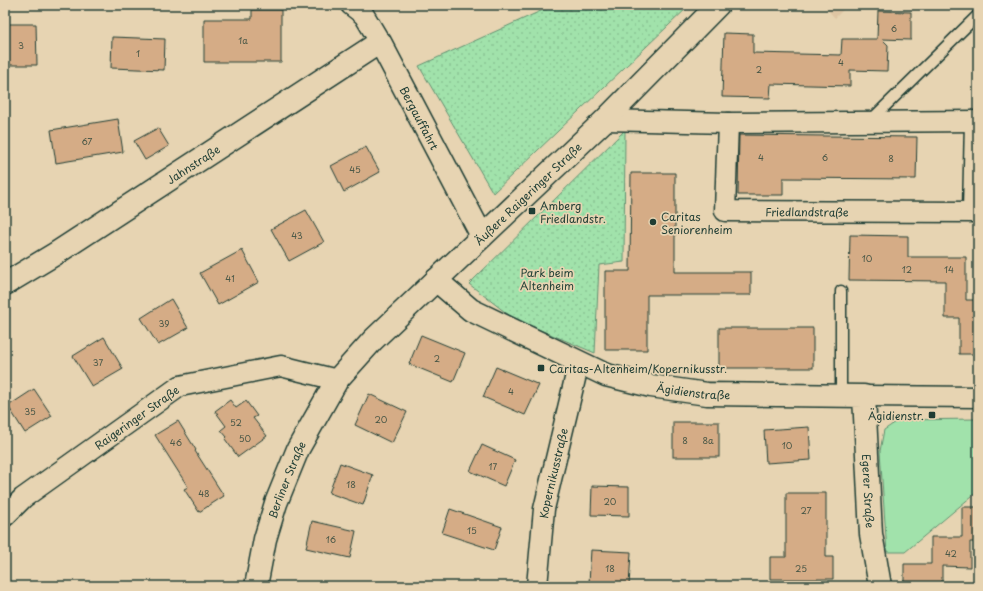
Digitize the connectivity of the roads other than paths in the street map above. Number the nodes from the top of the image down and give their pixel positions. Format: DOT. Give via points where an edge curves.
graph roads {
  1 [pos="351,5"];
  2 [pos="718,5"];
  3 [pos="978,15"];
  4 [pos="380,42"];
  5 [pos="605,120"];
  6 [pos="974,121"];
  7 [pos="728,122"];
  8 [pos="870,122"];
  9 [pos="973,212"];
  10 [pos="482,236"];
  11 [pos="436,280"];
  12 [pos="5,284"];
  13 [pos="841,292"];
  14 [pos="578,362"];
  15 [pos="337,380"];
  16 [pos="842,395"];
  17 [pos="864,396"];
  18 [pos="978,397"];
  19 [pos="5,516"];
  20 [pos="256,586"];
  21 [pos="537,586"];
  22 [pos="880,586"];
  1 -- 4 [label="street, Bergauffahrt" via="364,16"];
  2 -- 5 [label="street, Äußere Raigeringer Straße"];
  3 -- 8 [label="lane"];
  4 -- 10 [label="street, Bergauffahrt"];
  4 -- 12 [label="street, Jahnstraße"];
  5 -- 7 [label="street"];
  5 -- 10 [label="street, Äußere Raigeringer Straße"];
  6 -- 8 [label="street"];
  6 -- 9 [label="lane"];
  7 -- 8 [label="street"];
  7 -- 9 [label="street, Friedlandstraße" via="725,211"];
  10 -- 11 [label="street, Äußere Raigeringer Straße"];
  11 -- 14 [label="street, Ägidienstraße" via="471,310"];
  11 -- 15 [label="street, Äußere Raigeringer Straße" via="373,340"];
  13 -- 16 [label="lane"];
  14 -- 16 [label="street, Ägidienstraße" via="606,375 650,386 707,394"];
  14 -- 21 [label="street, Kopernikusstraße" via="544,509"];
  15 -- 19 [label="street, Raigeringer Straße" via="281,366 180,386 23,498"];
  15 -- 20 [label="street, Berliner Straße" via="298,450 276,504 265,539"];
  16 -- 17 [label="street, Ägidienstraße"];
  17 -- 18 [label="street, Ägidienstraße"];
  17 -- 22 [label="street, Egerer Straße" via="871,534"];
}
